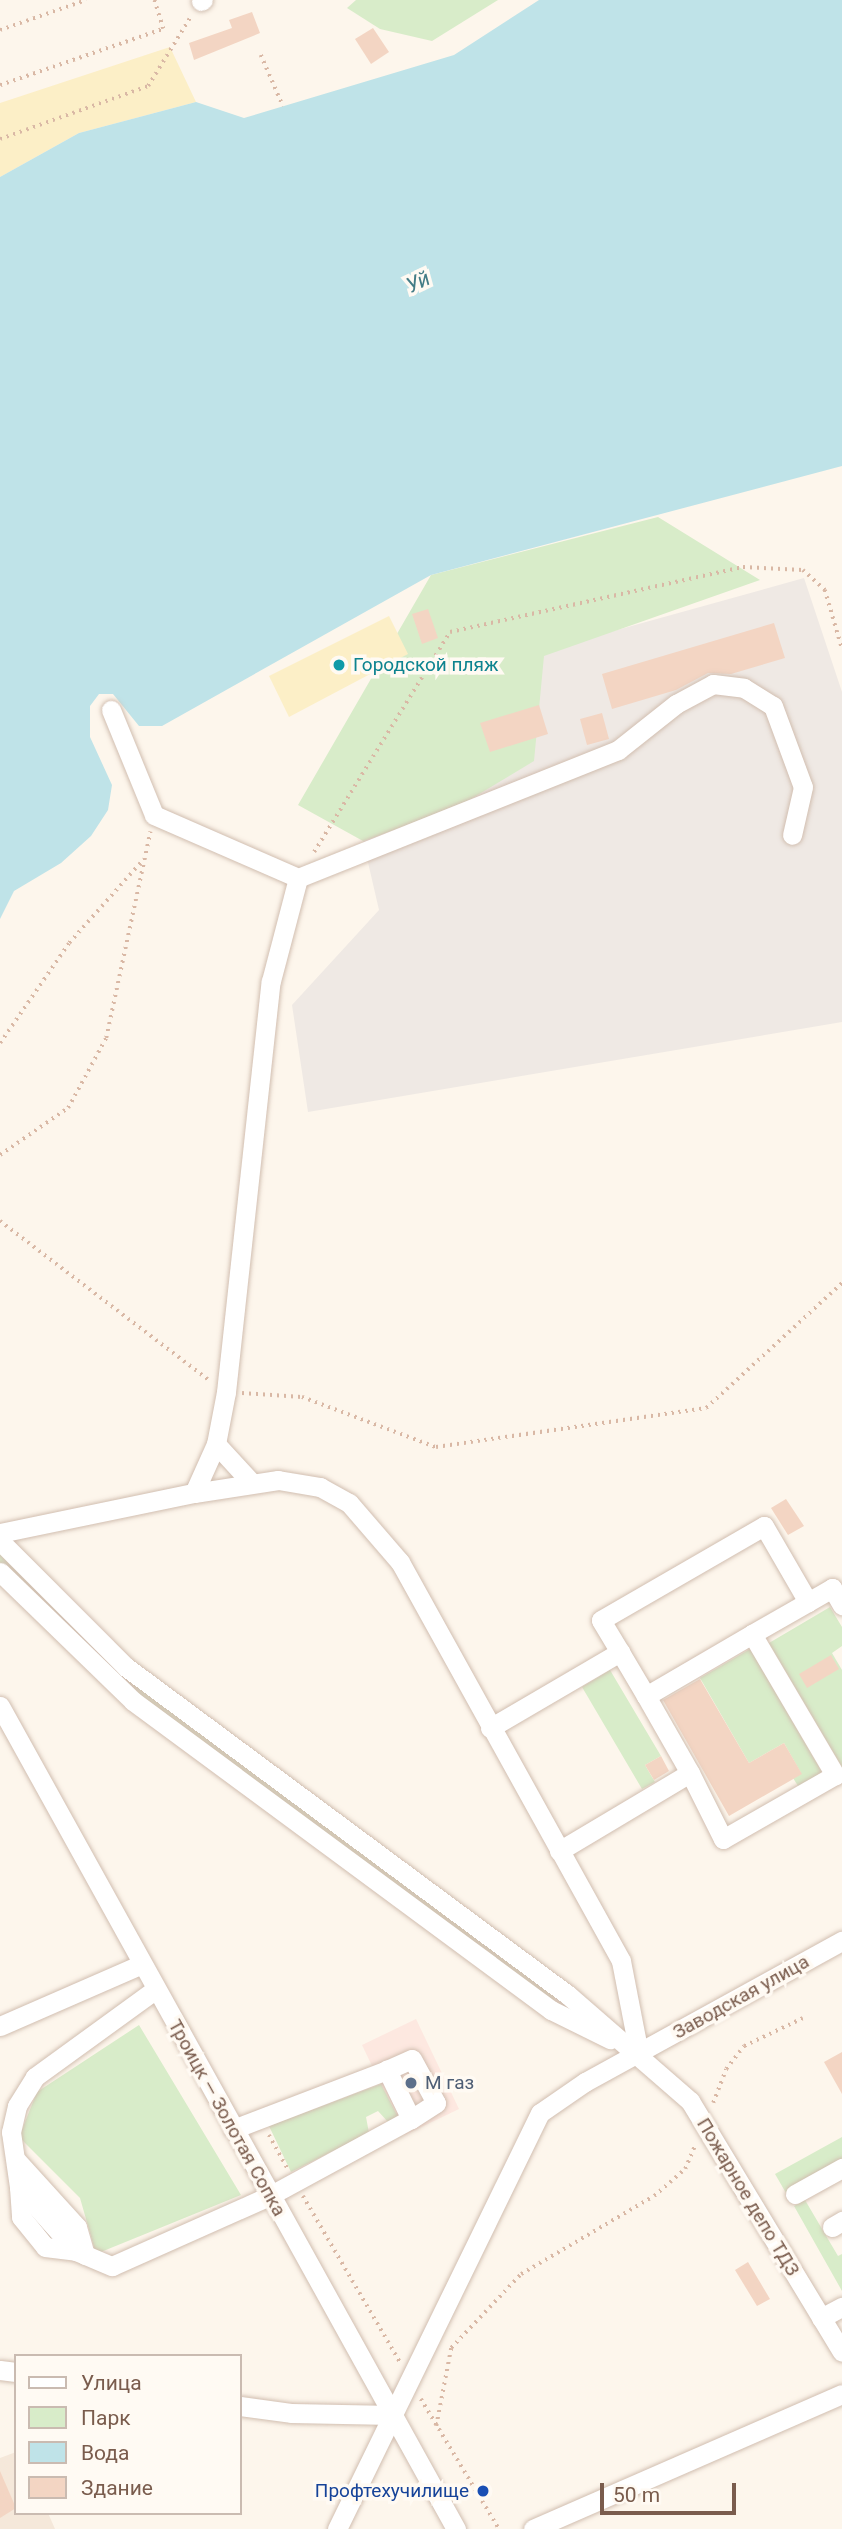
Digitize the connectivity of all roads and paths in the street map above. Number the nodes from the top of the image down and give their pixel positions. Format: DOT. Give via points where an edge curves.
graph roads {
  1 [pos="86,0"];
  2 [pos="154,0"];
  3 [pos="202,0"];
  4 [pos="0,30"];
  5 [pos="261,55"];
  6 [pos="0,85"];
  7 [pos="283,106"];
  8 [pos="0,139"];
  9 [pos="842,648"];
  10 [pos="111,710"];
  11 [pos="154,815"];
  12 [pos="792,835"];
  13 [pos="144,858"];
  14 [pos="298,878"];
  15 [pos="0,1043"];
  16 [pos="0,1154"];
  17 [pos="0,1221"];
  18 [pos="842,1283"];
  19 [pos="226,1392"];
  20 [pos="216,1444"];
  21 [pos="251,1482"];
  22 [pos="194,1493"];
  23 [pos="0,1534"];
  24 [pos="0,1541"];
  25 [pos="0,1572"];
  26 [pos="808,1602"];
  27 [pos="842,1605"];
  28 [pos="752,1634"];
  29 [pos="620,1652"];
  30 [pos="646,1696"];
  31 [pos="0,1706"];
  32 [pos="490,1728"];
  33 [pos="690,1773"];
  34 [pos="559,1851"];
  35 [pos="842,1941"];
  36 [pos="142,1964"];
  37 [pos="156,1989"];
  38 [pos="803,2018"];
  39 [pos="0,2026"];
  40 [pos="639,2054"];
  41 [pos="387,2070"];
  42 [pos="260,2119"];
  43 [pos="411,2119"];
  44 [pos="705,2126"];
  45 [pos="233,2129"];
  46 [pos="17,2161"];
  47 [pos="842,2168"];
  48 [pos="295,2182"];
  49 [pos="795,2194"];
  50 [pos="269,2196"];
  51 [pos="81,2253"];
  52 [pos="842,2307"];
  53 [pos="821,2318"];
  54 [pos="842,2353"];
  55 [pos="410,2380"];
  56 [pos="842,2394"];
  57 [pos="242,2406"];
  58 [pos="393,2415"];
  59 [pos="436,2426"];
  60 [pos="337,2529"];
  61 [pos="456,2529"];
  62 [pos="499,2529"];
  63 [pos="533,2529"];
  1 -- 4 [label="path"];
  2 -- 6 [label="path" via="163,29"];
  3 -- 8 [label="path" via="148,86"];
  5 -- 7 [label="path"];
  9 -- 14 [label="path" via="825,590 803,570 743,567 450,632"];
  10 -- 11 [label="street"];
  11 -- 13 [label="path"];
  11 -- 14 [label="street"];
  12 -- 14 [label="street" via="803,788 773,706 744,688 713,684 676,704 618,750"];
  13 -- 15 [label="path" via="69,943"];
  13 -- 16 [label="path" via="106,1038 68,1108"];
  14 -- 19 [label="street" via="271,981"];
  17 -- 19 [label="path"];
  18 -- 19 [label="path" via="706,1408 436,1447 302,1397"];
  19 -- 20 [label="street"];
  20 -- 21 [label="street"];
  20 -- 22 [label="street"];
  21 -- 22 [label="street"];
  21 -- 32 [label="street" via="278,1480 320,1487 348,1503 368,1522 400,1562"];
  22 -- 23 [label="street"];
  24 -- 40 [label="street" via="127,1667 568,1995"];
  25 -- 40 [label="street" via="133,1701 551,2010"];
  26 -- 27 [label="street" via="832,1588"];
  26 -- 28 [label="street"];
  26 -- 29 [label="street" via="764,1526 601,1620"];
  28 -- 30 [label="street"];
  28 -- 33 [label="street" via="835,1774 723,1839"];
  29 -- 30 [label="street"];
  29 -- 32 [label="street"];
  30 -- 33 [label="street"];
  31 -- 36 [label="street, Троицк — Золотая Сопка"];
  32 -- 34 [label="street"];
  33 -- 34 [label="street"];
  34 -- 40 [label="street" via="621,1961"];
  35 -- 40 [label="street, Заводская улица"];
  36 -- 37 [label="street, Троицк — Золотая Сопка"];
  36 -- 39 [label="street"];
  37 -- 45 [label="street, Троицк — Золотая Сопка"];
  37 -- 46 [label="street" via="35,2077 17,2106 10,2132"];
  38 -- 44 [label="path" via="744,2046 726,2069"];
  40 -- 44 [label="street, Пожарное депо ТДЗ" via="690,2101"];
  40 -- 55 [label="street, Заводская улица" via="585,2082 540,2113"];
  41 -- 42 [label="street"];
  41 -- 43 [label="street"];
  41 -- 43 [label="street" via="412,2059 436,2103"];
  42 -- 45 [label="street"];
  42 -- 48 [label="path"];
  43 -- 48 [label="street"];
  44 -- 53 [label="street, Пожарное депо ТДЗ"];
  44 -- 59 [label="path" via="685,2169 654,2196 521,2274 451,2348"];
  45 -- 50 [label="street, Троицк — Золотая Сопка"];
  46 -- 51 [label="street" via="77,2227"];
  46 -- 51 [label="street" via="19,2187"];
  47 -- 49 [label="street"];
  48 -- 50 [label="street"];
  48 -- 55 [label="path"];
  50 -- 51 [label="street" via="112,2266"];
  50 -- 58 [label="street, Троицк — Золотая Сопка"];
  52 -- 53 [label="street"];
  53 -- 54 [label="street, Пожарное депо ТДЗ"];
  55 -- 58 [label="street, Заводская улица"];
  55 -- 59 [label="path"];
  56 -- 63 [label="street"];
  57 -- 58 [label="street" via="290,2413"];
  58 -- 60 [label="street, Заводская улица"];
  58 -- 61 [label="street, Троицк — Золотая Сопка"];
  59 -- 62 [label="path"];
}
